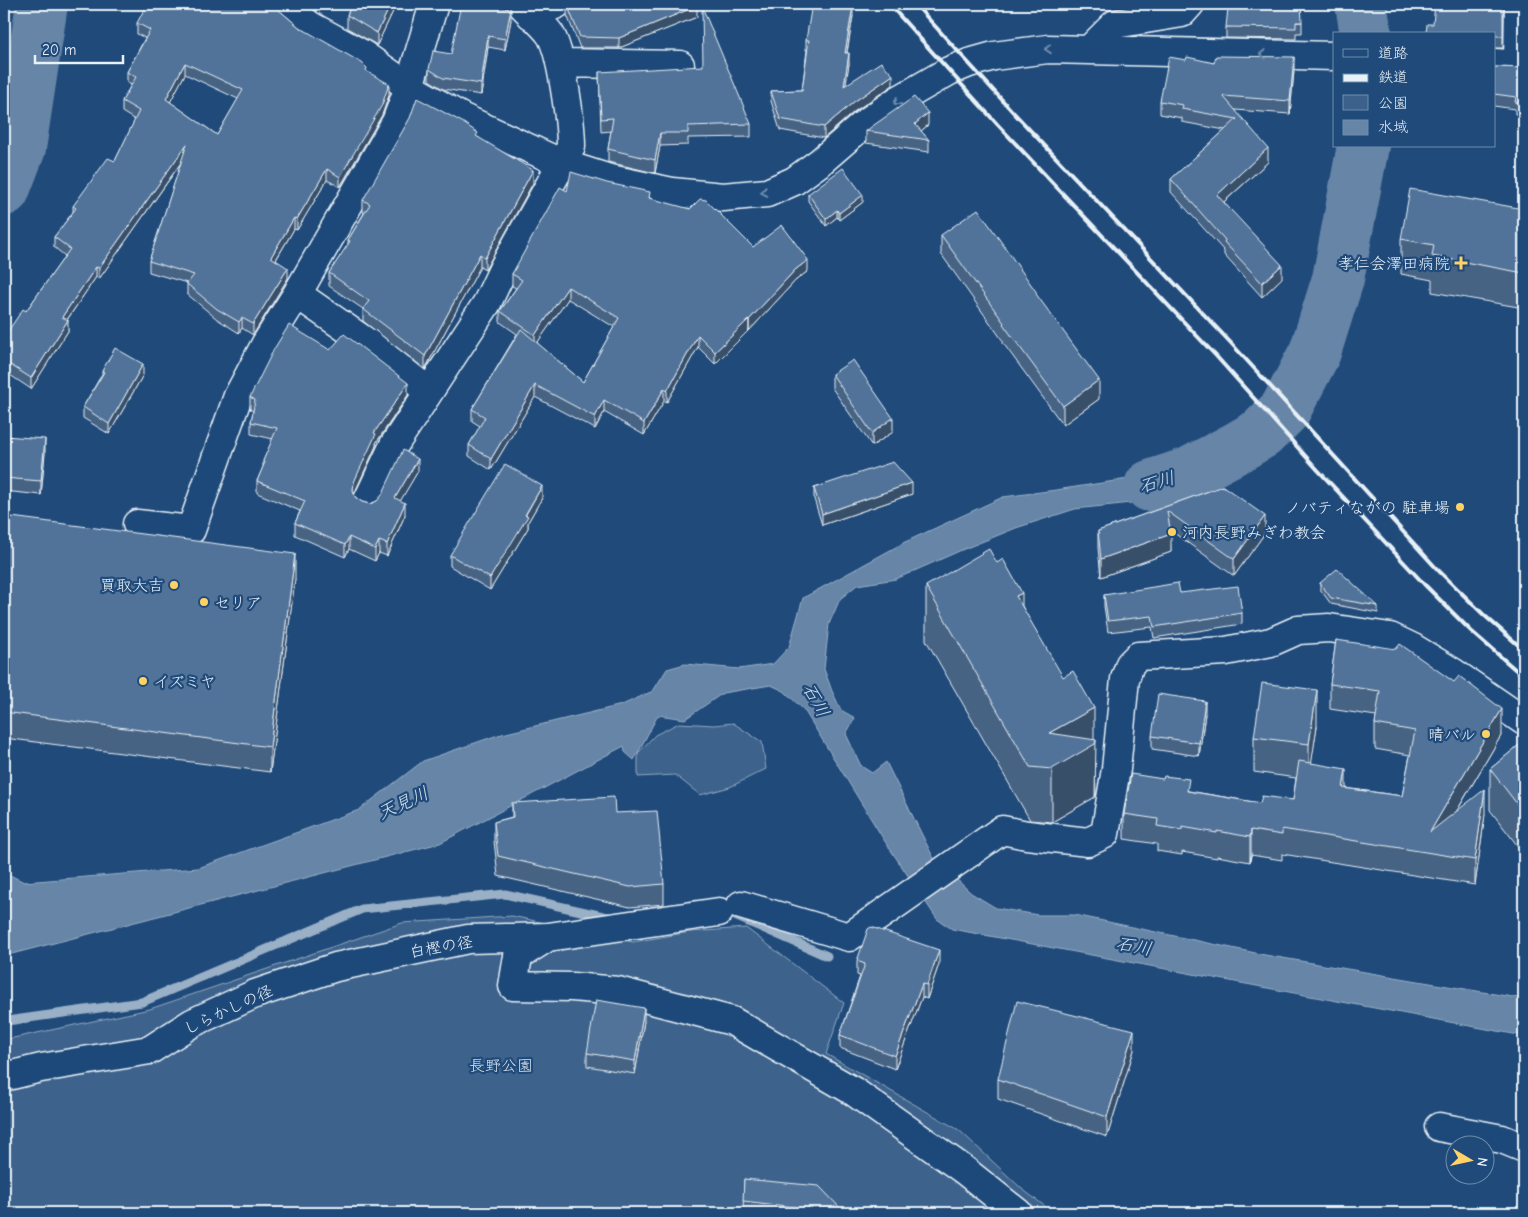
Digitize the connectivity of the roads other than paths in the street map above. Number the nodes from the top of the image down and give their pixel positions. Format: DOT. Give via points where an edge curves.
graph roads {
  1 [pos="283,4"];
  2 [pos="434,4"];
  3 [pos="557,4"];
  4 [pos="1190,4"];
  5 [pos="1519,4"];
  6 [pos="526,9"];
  7 [pos="1090,49"];
  8 [pos="1323,55"];
  9 [pos="560,63"];
  10 [pos="1512,64"];
  11 [pos="680,65"];
  12 [pos="409,87"];
  13 [pos="563,164"];
  14 [pos="297,294"];
  15 [pos="428,390"];
  16 [pos="368,500"];
  17 [pos="137,524"];
  18 [pos="1524,721"];
  19 [pos="548,937"];
  20 [pos="336,967"];
  21 [pos="4,1077"];
  22 [pos="1439,1127"];
  23 [pos="1524,1148"];
  24 [pos="1018,1213"];
  1 -- 12 [label="street"];
  2 -- 12 [label="street"];
  3 -- 6 [label="street"];
  4 -- 7 [label="street" via="1182,13 1115,24"];
  5 -- 10 [label="street"];
  6 -- 9 [label="street" via="550,35"];
  8 -- 7 [label="street, one-way"];
  7 -- 13 [label="street, one-way" via="1048,49 994,56 950,71 871,119 794,181 767,193 724,196 672,192 610,179"];
  9 -- 11 [label="street"];
  9 -- 13 [label="street" via="571,132 571,147"];
  12 -- 13 [label="street" via="461,117"];
  12 -- 14 [label="street" via="396,122"];
  13 -- 15 [label="street" via="487,303"];
  14 -- 15 [label="street"];
  14 -- 17 [label="street" via="238,396 191,530"];
  15 -- 16 [label="street" via="394,445"];
  18 -- 19 [label="street, 白樫の径" via="1454,673 1390,637 1329,628 1298,630 1271,642 1226,651 1138,656 1130,664 1125,679 1116,769 1105,834 1088,842 1002,830 849,936 730,908"];
  19 -- 20 [label="street, 白樫の径" via="468,939"];
  19 -- 24 [label="street" via="518,956 513,986 618,991 732,1021 853,1091"];
  20 -- 21 [label="street, しらかしの径" via="255,994 192,1023 150,1050"];
  22 -- 23 [label="street" via="1502,1138"];
}
